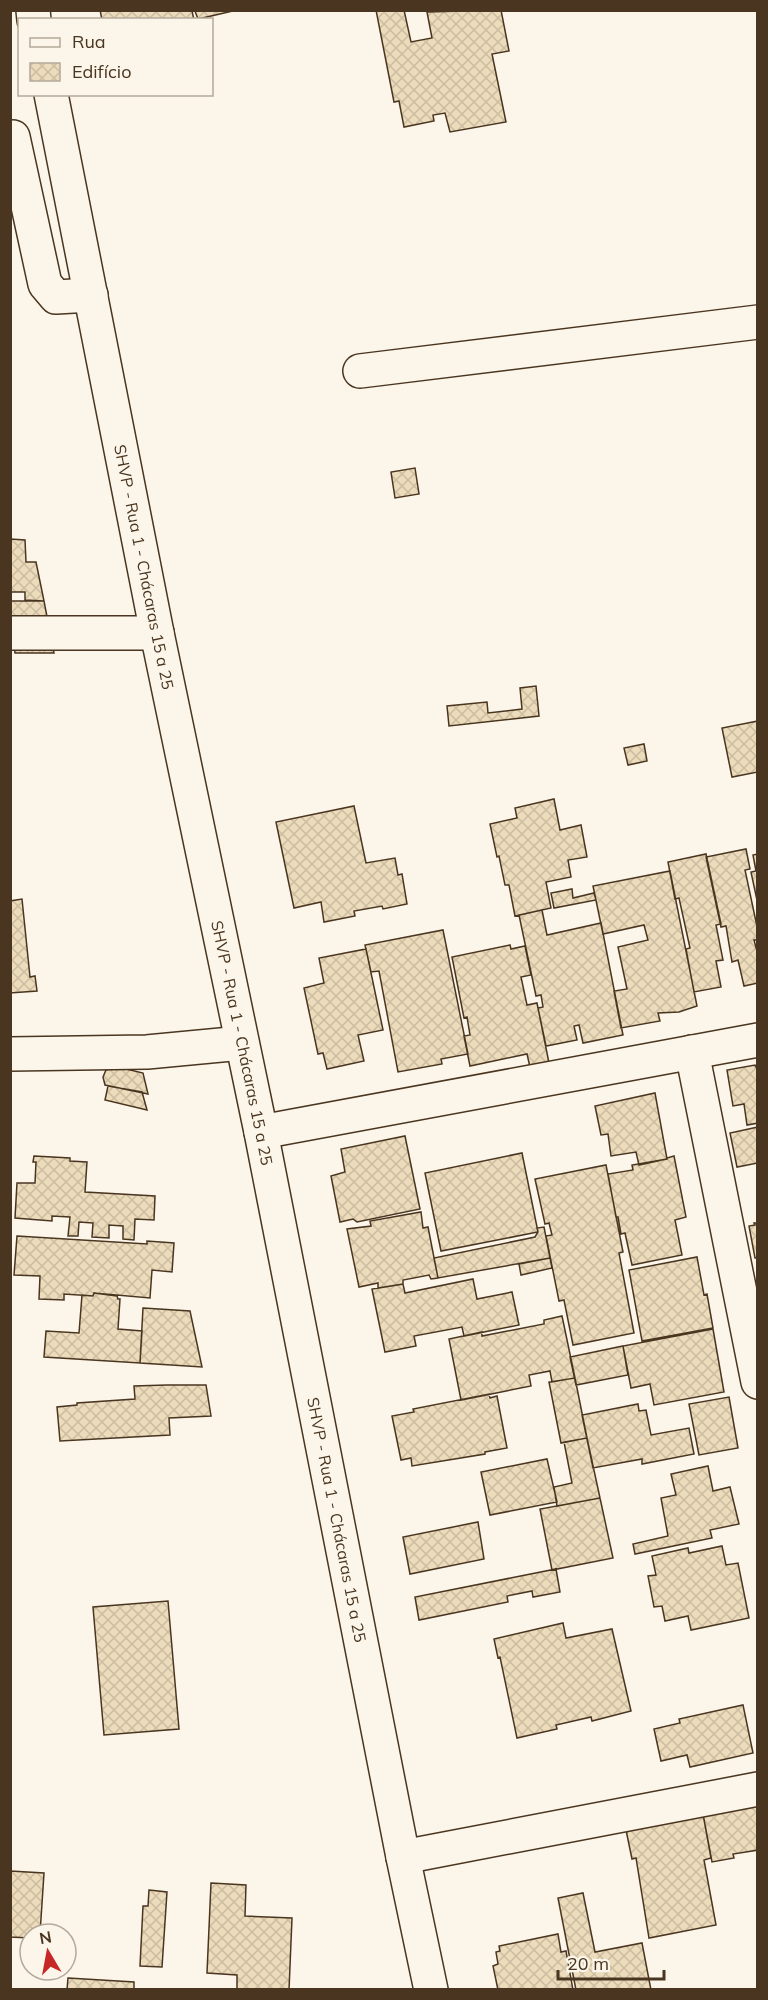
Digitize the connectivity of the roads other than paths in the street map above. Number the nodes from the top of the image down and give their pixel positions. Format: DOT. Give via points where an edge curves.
graph roads {
  1 [pos="51,96"];
  2 [pos="60,135"];
  3 [pos="12,137"];
  4 [pos="91,295"];
  5 [pos="758,322"];
  6 [pos="360,371"];
  7 [pos="10,633"];
  8 [pos="157,633"];
  9 [pos="758,1040"];
  10 [pos="242,1043"];
  11 [pos="692,1052"];
  12 [pos="10,1054"];
  13 [pos="261,1132"];
  14 [pos="758,1382"];
  15 [pos="758,1789"];
  16 [pos="403,1857"];
  17 [pos="431,1989"];
  1 -- 2 [label="street, SHVP - Rua 1 - Chácaras 15 a 25"];
  2 -- 3 [label="street"];
  2 -- 4 [label="street, SHVP - Rua 1 - Chácaras 15 a 25"];
  3 -- 4 [label="street" via="45,284 56,297"];
  4 -- 8 [label="street, SHVP - Rua 1 - Chácaras 15 a 25"];
  5 -- 6 [label="street"];
  7 -- 8 [label="street"];
  8 -- 10 [label="street, SHVP - Rua 1 - Chácaras 15 a 25"];
  9 -- 11 [label="street"];
  10 -- 12 [label="street" via="147,1052"];
  10 -- 13 [label="street, SHVP - Rua 1 - Chácaras 15 a 25"];
  11 -- 13 [label="street"];
  11 -- 14 [label="street"];
  13 -- 16 [label="street, SHVP - Rua 1 - Chácaras 15 a 25"];
  15 -- 16 [label="street"];
  16 -- 17 [label="street, SHVP - Rua 1 - Chácaras 15 a 25"];
}
